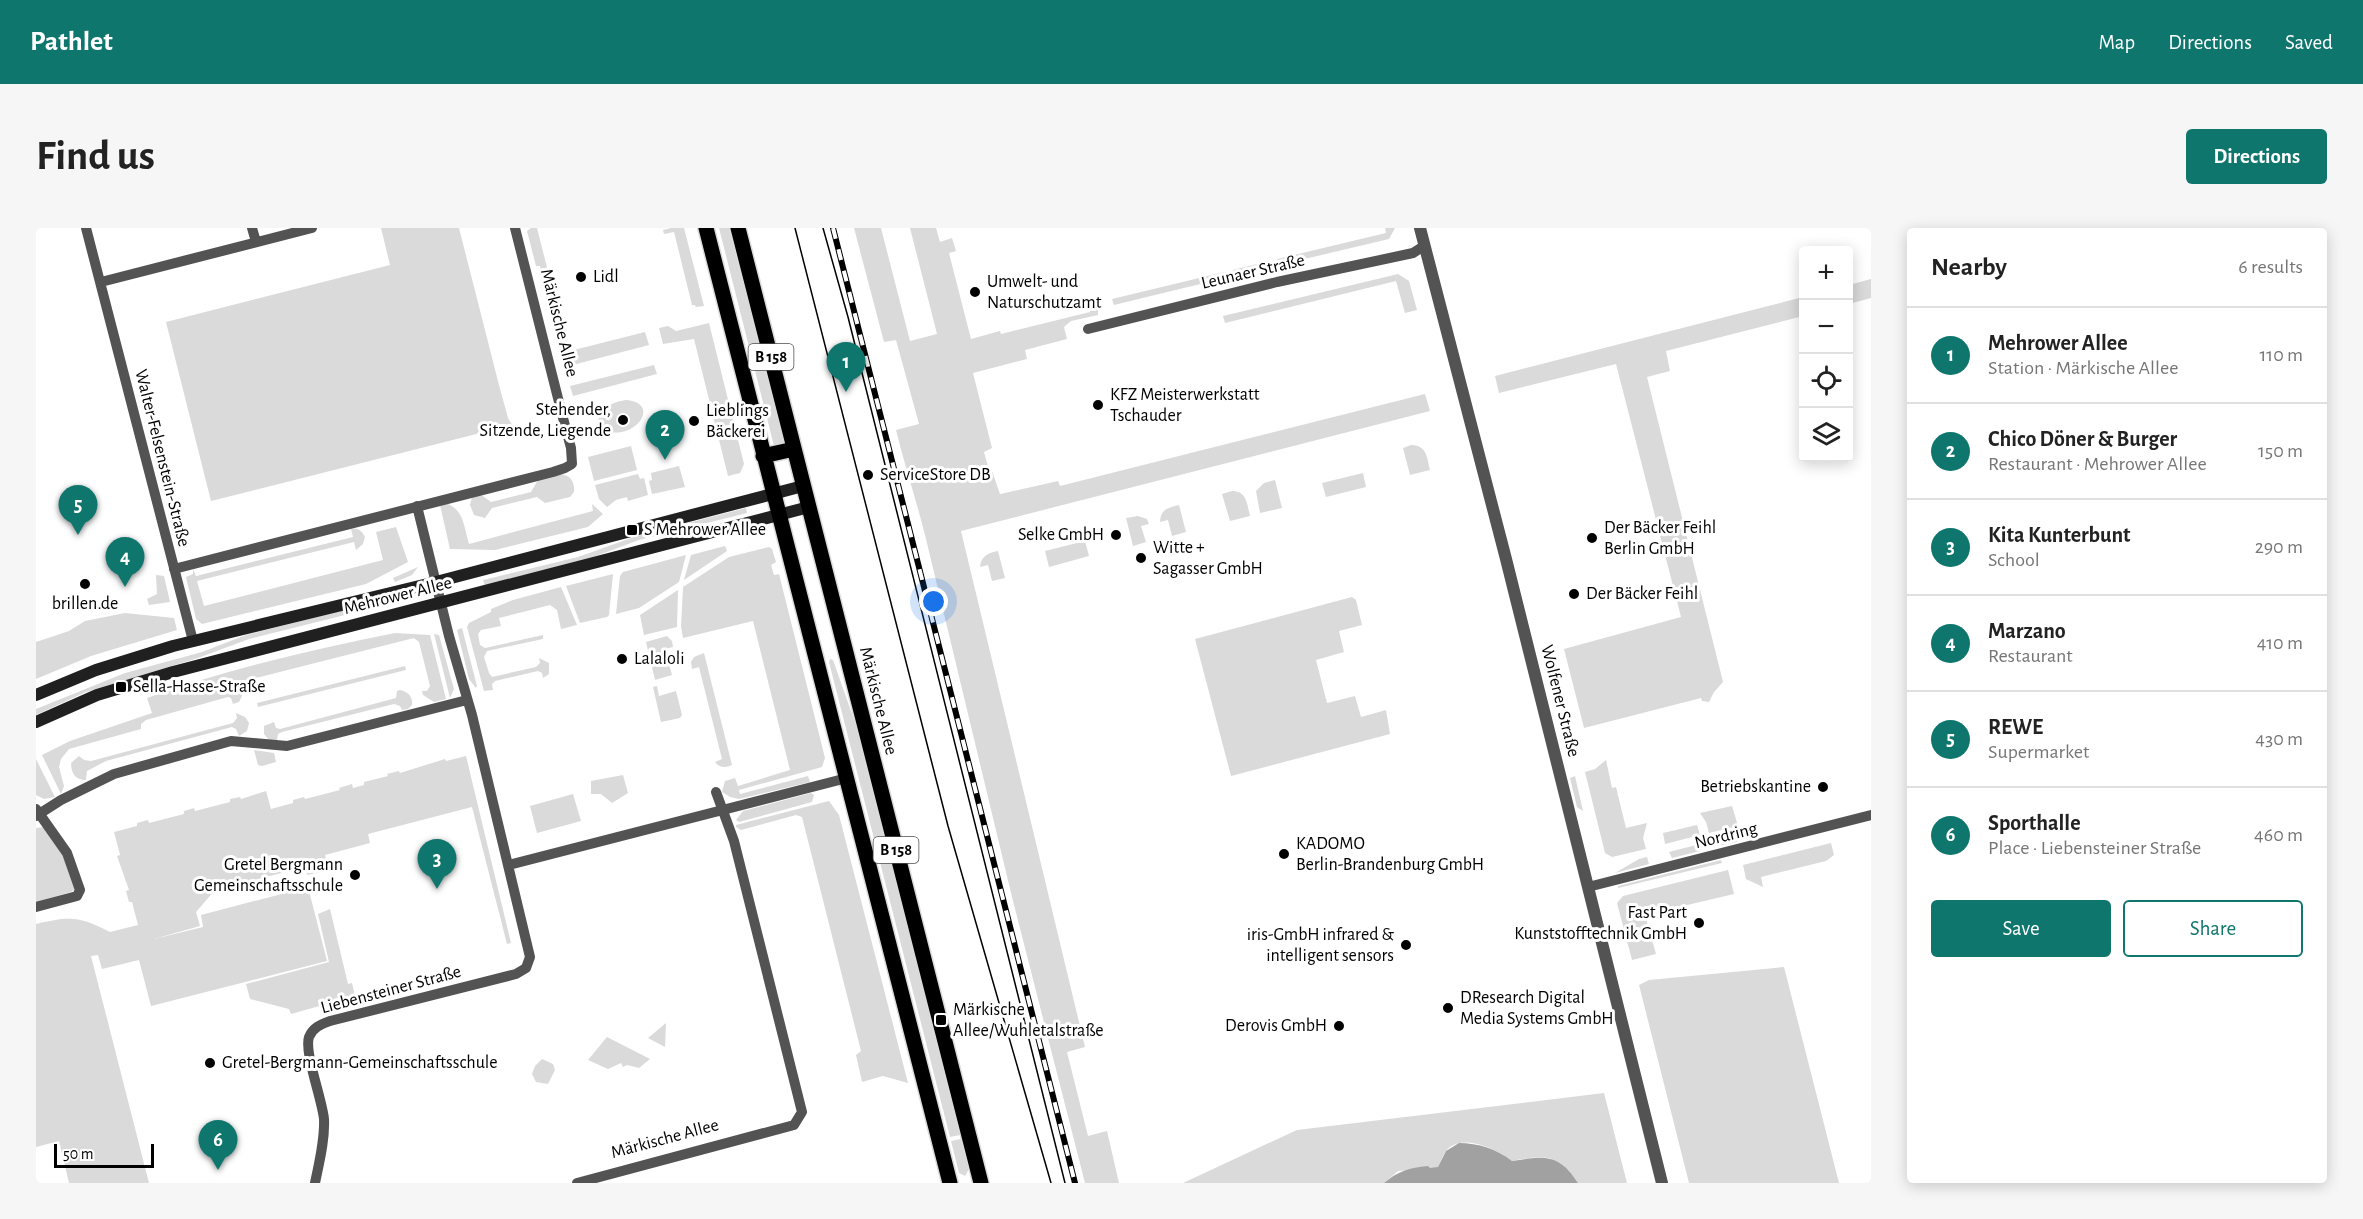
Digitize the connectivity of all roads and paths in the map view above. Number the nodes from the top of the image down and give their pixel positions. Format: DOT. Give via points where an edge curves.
graph roads {
  1 [pos="86,228"];
  2 [pos="252,228"];
  3 [pos="312,228"];
  4 [pos="515,228"];
  5 [pos="706,228"];
  6 [pos="738,228"];
  7 [pos="1420,228"];
  8 [pos="256,242"];
  9 [pos="1424,246"];
  10 [pos="101,282"];
  11 [pos="1088,329"];
  12 [pos="794,449"];
  13 [pos="763,456"];
  14 [pos="803,486"];
  15 [pos="773,494"];
  16 [pos="417,506"];
  17 [pos="808,507"];
  18 [pos="779,515"];
  19 [pos="174,569"];
  20 [pos="436,582"];
  21 [pos="442,603"];
  22 [pos="192,641"];
  23 [pos="36,695"];
  24 [pos="467,700"];
  25 [pos="36,722"];
  26 [pos="847,778"];
  27 [pos="716,792"];
  28 [pos="724,810"];
  29 [pos="37,813"];
  30 [pos="1871,815"];
  31 [pos="509,865"];
  32 [pos="1588,887"];
  33 [pos="36,907"];
  34 [pos="315,1183"];
  35 [pos="577,1183"];
  36 [pos="950,1183"];
  37 [pos="981,1183"];
  38 [pos="1662,1183"];
  1 -- 10 [label="street, Walter-Felsenstein-Straße"];
  2 -- 8 [label="street"];
  3 -- 8 [label="street"];
  4 -- 16 [label="street, Märkische Allee" via="572,464"];
  5 -- 13 [label="main road, B 158"];
  6 -- 12 [label="main road, Märkische Allee / B 158"];
  7 -- 9 [label="street, Wolfener Straße"];
  8 -- 10 [label="street"];
  9 -- 11 [label="street, Leunaer Straße" via="1413,253"];
  9 -- 32 [label="street, Wolfener Straße"];
  10 -- 19 [label="street, Walter-Felsenstein-Straße"];
  12 -- 13 [label="main road"];
  12 -- 14 [label="main road, Märkische Allee / B 158"];
  13 -- 15 [label="main road, B 158"];
  14 -- 15 [label="main road, Mehrower Allee"];
  14 -- 17 [label="main road, Märkische Allee / B 158"];
  15 -- 18 [label="main road, B 158"];
  15 -- 20 [label="main road, Mehrower Allee"];
  16 -- 19 [label="street"];
  16 -- 20 [label="street, Mehrower Allee"];
  17 -- 18 [label="main road, Mehrower Allee"];
  17 -- 37 [label="main road, Märkische Allee / B 158"];
  18 -- 21 [label="main road, Mehrower Allee"];
  18 -- 26 [label="main road, B 158"];
  19 -- 22 [label="street, Walter-Felsenstein-Straße"];
  20 -- 21 [label="street, Liebensteiner Straße"];
  20 -- 22 [label="main road, Mehrower Allee"];
  21 -- 24 [label="street, Liebensteiner Straße"];
  21 -- 25 [label="main road, Mehrower Allee" via="131,684"];
  22 -- 23 [label="main road, Mehrower Allee" via="96,670"];
  24 -- 29 [label="street" via="287,746 231,741 114,774"];
  24 -- 31 [label="street, Liebensteiner Straße"];
  26 -- 28 [label="street"];
  26 -- 36 [label="main road, B 158"];
  27 -- 28 [label="street, Märkische Allee"];
  28 -- 31 [label="street"];
  28 -- 35 [label="street, Märkische Allee" via="802,1112 794,1125"];
  29 -- 33 [label="street" via="67,853 80,891 77,896"];
  30 -- 32 [label="street, Nordring"];
  31 -- 34 [label="street, Liebensteiner Straße" via="529,949 529,963 524,970 330,1021 313,1031 309,1050 324,1125"];
  32 -- 38 [label="street, Wolfener Straße"];
}
